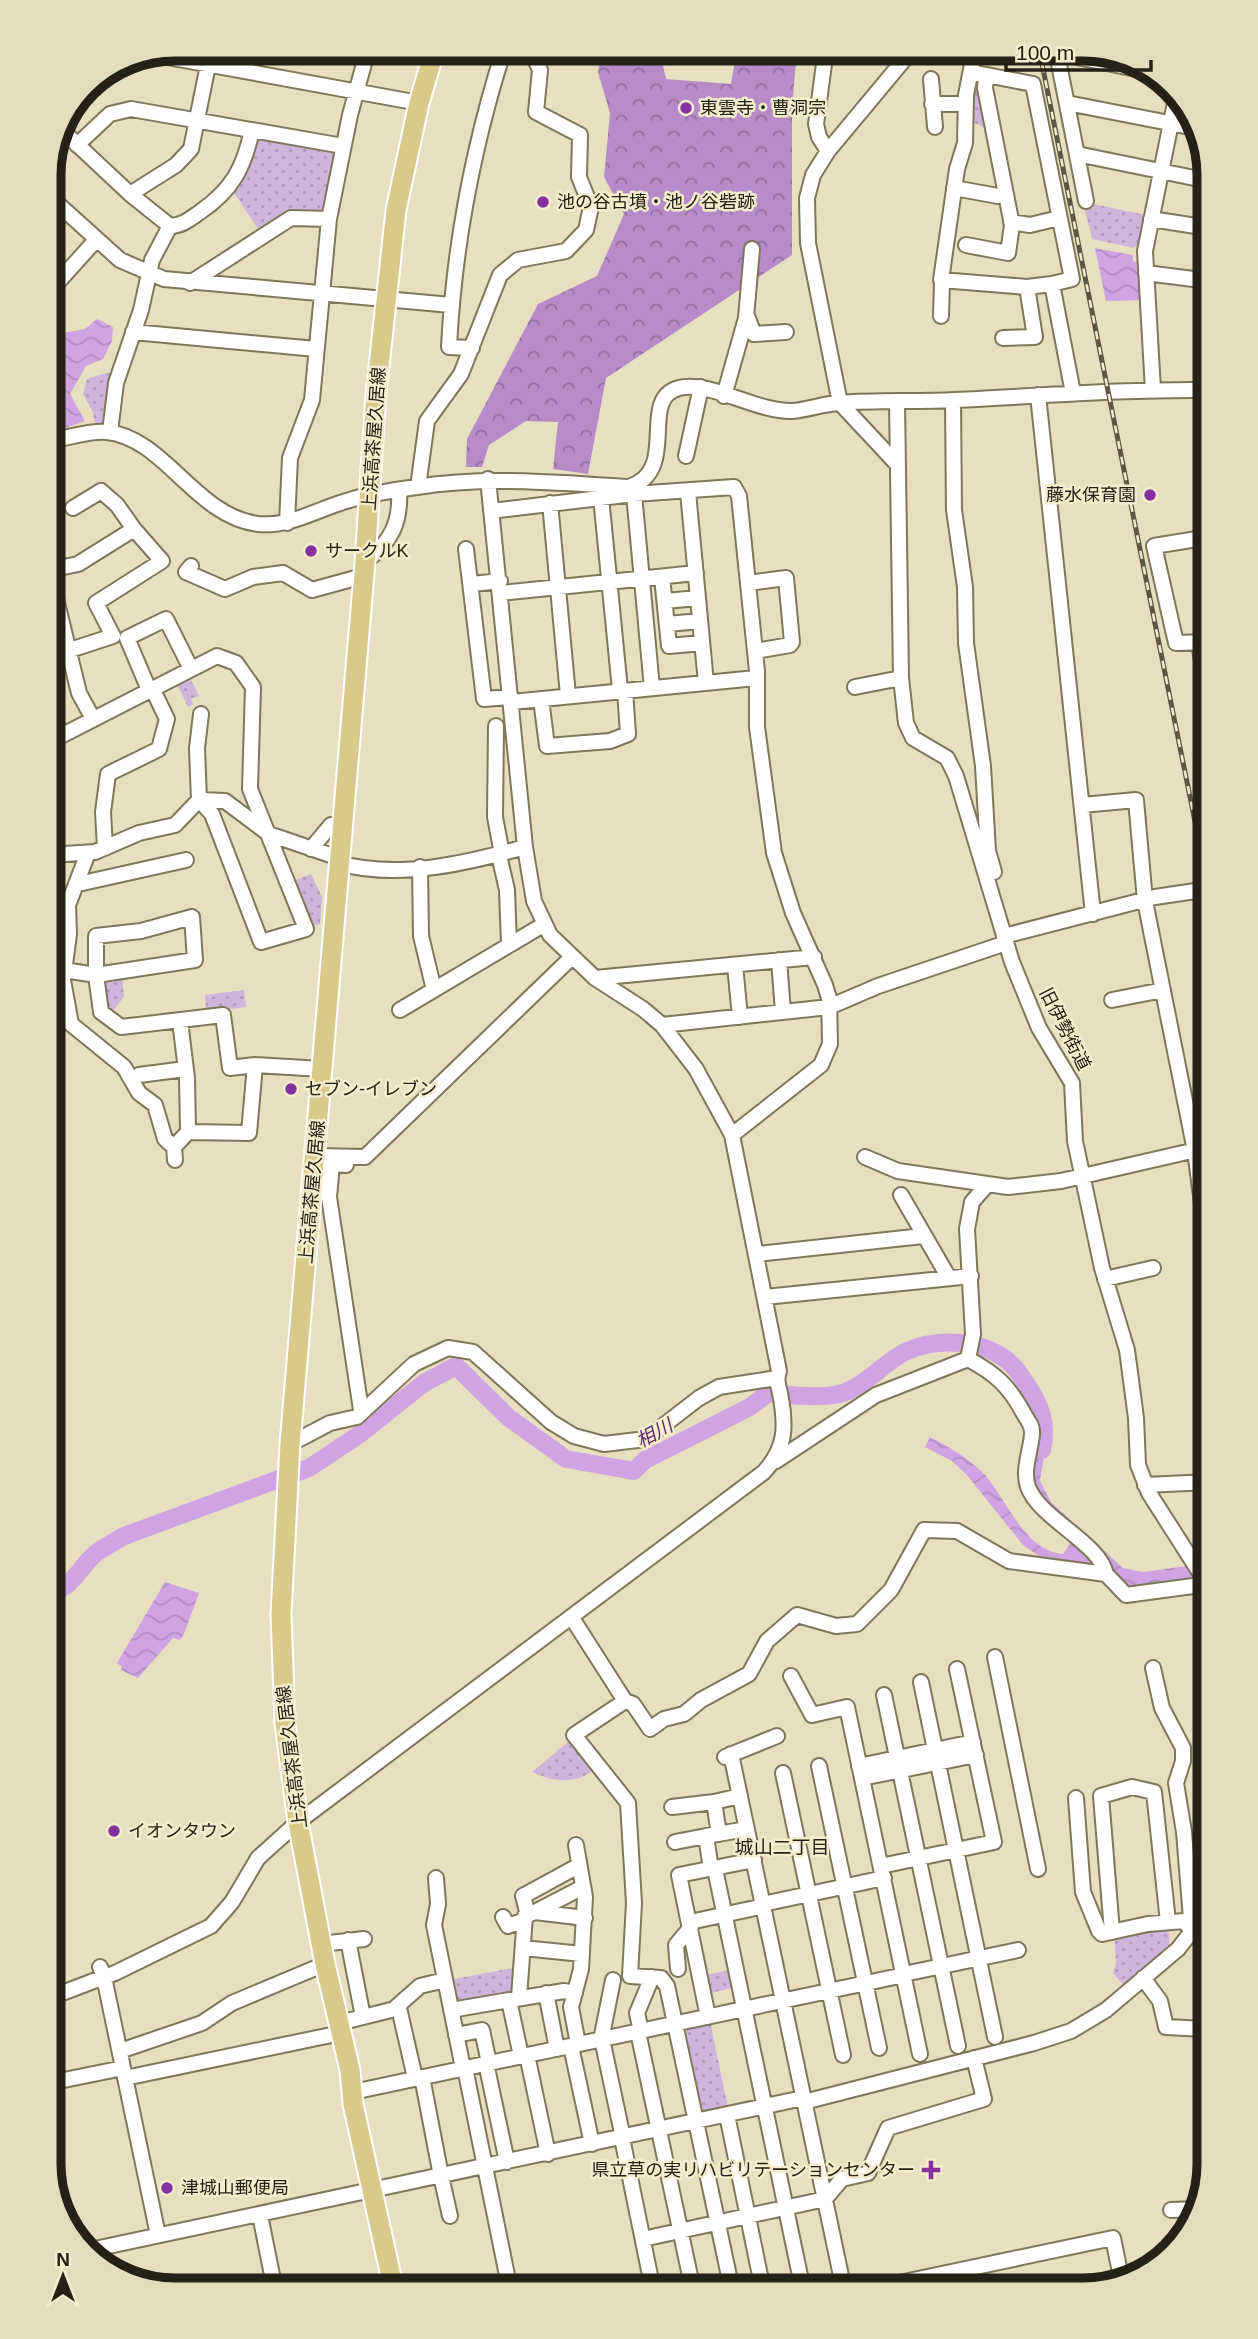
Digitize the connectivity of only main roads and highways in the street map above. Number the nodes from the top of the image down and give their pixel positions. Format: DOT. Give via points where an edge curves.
graph roads {
  1 [pos="431,61"];
  2 [pos="391,2278"];
  1 -- 2 [label="main road, 上浜高茶屋久居線" via="396,210 386,300 281,1590 283,1683 298,1822"];
}
